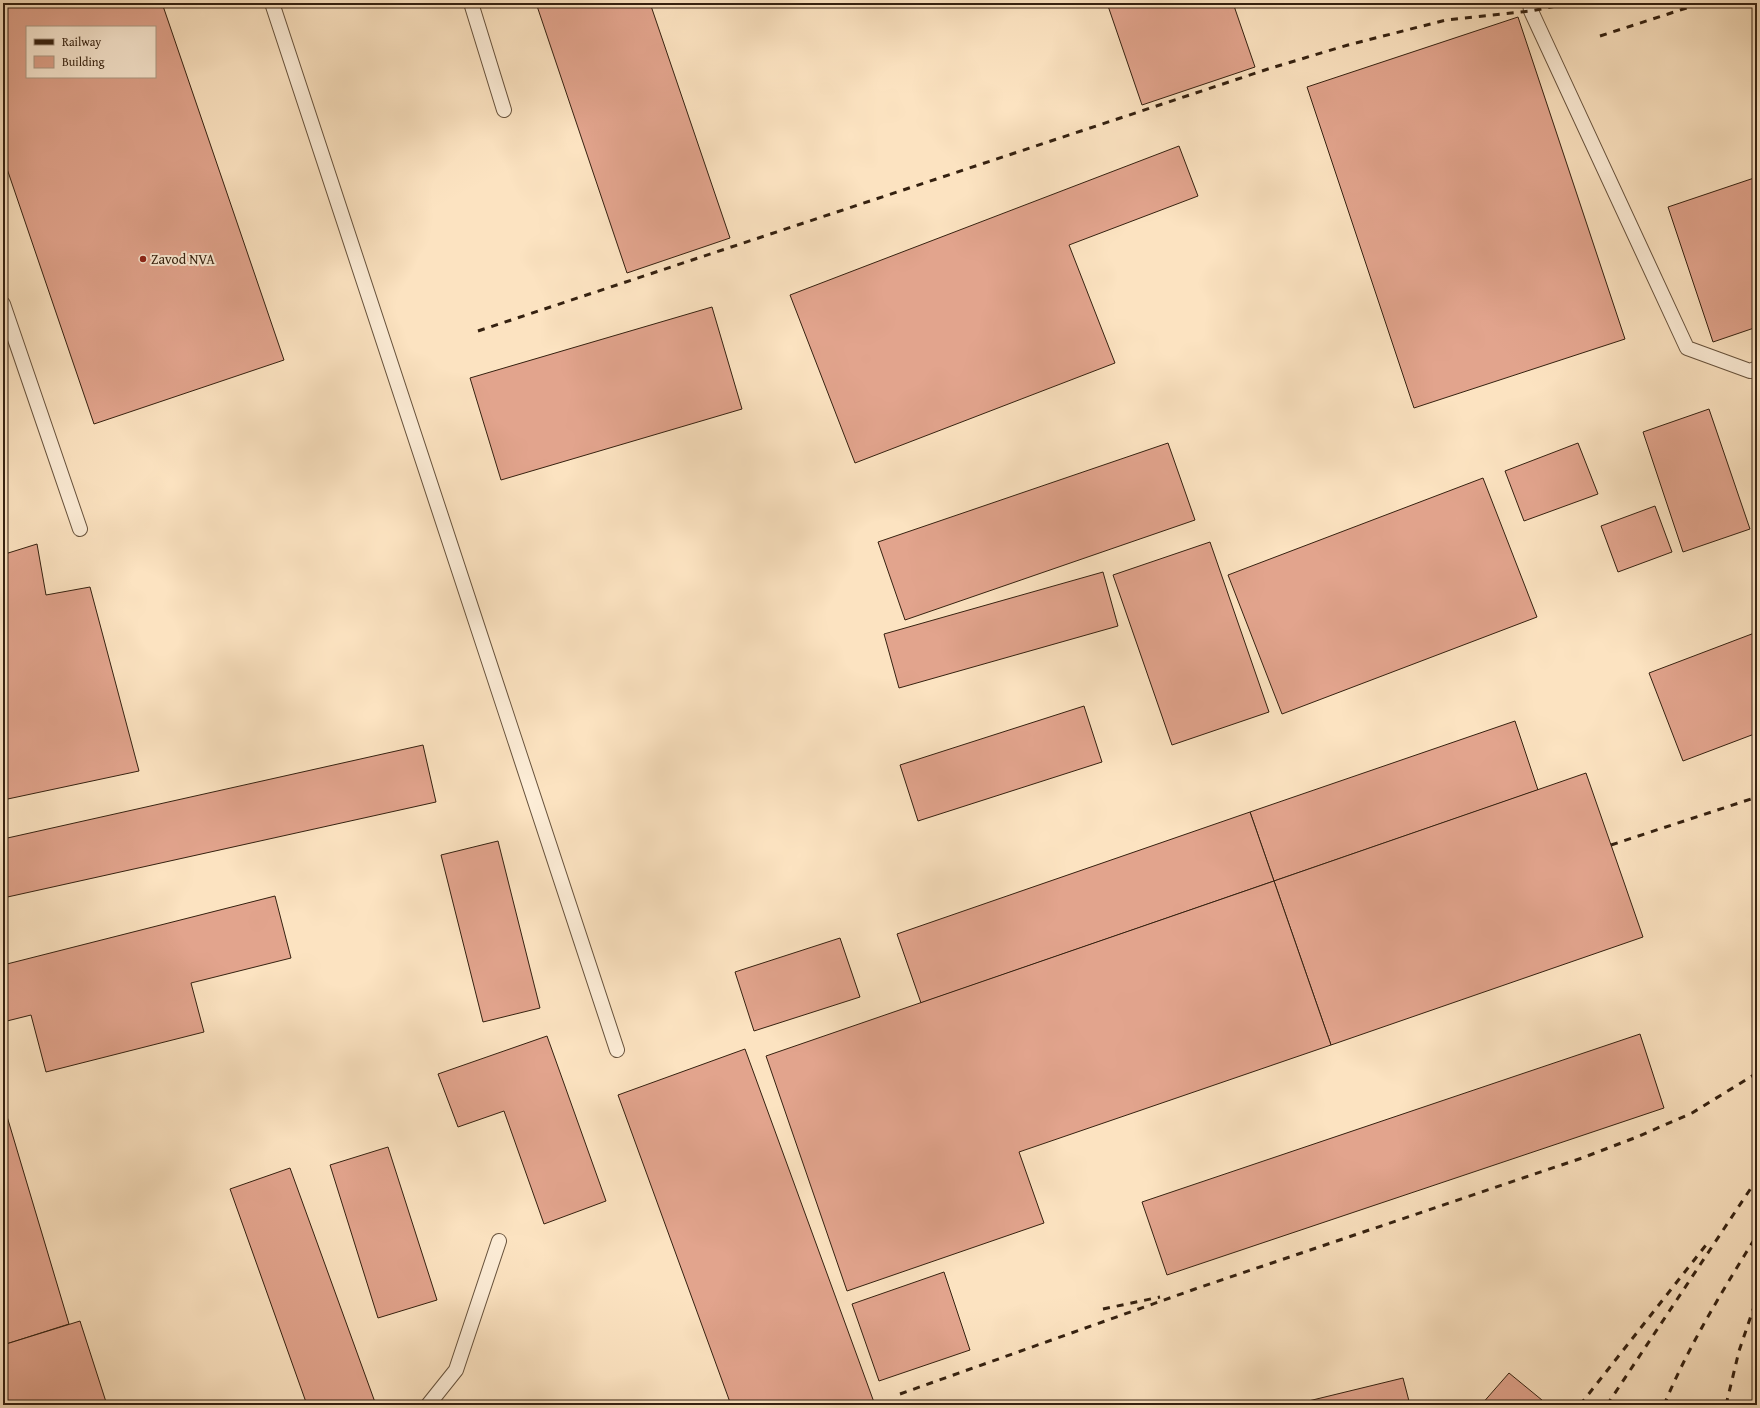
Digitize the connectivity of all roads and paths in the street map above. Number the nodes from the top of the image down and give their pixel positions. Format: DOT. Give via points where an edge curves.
graph roads {
  1 [pos="272,3"];
  2 [pos="471,3"];
  3 [pos="1530,3"];
  4 [pos="504,110"];
  5 [pos="3,304"];
  6 [pos="7,327"];
  7 [pos="1757,368"];
  8 [pos="80,529"];
  9 [pos="617,1050"];
  10 [pos="499,1241"];
  11 [pos="428,1405"];
  1 -- 9 [label="lane"];
  2 -- 4 [label="lane"];
  3 -- 7 [label="lane" via="1531,11 1687,348 1750,371"];
  5 -- 6 [label="lane"];
  6 -- 8 [label="lane"];
  10 -- 11 [label="lane" via="456,1370"];
}
